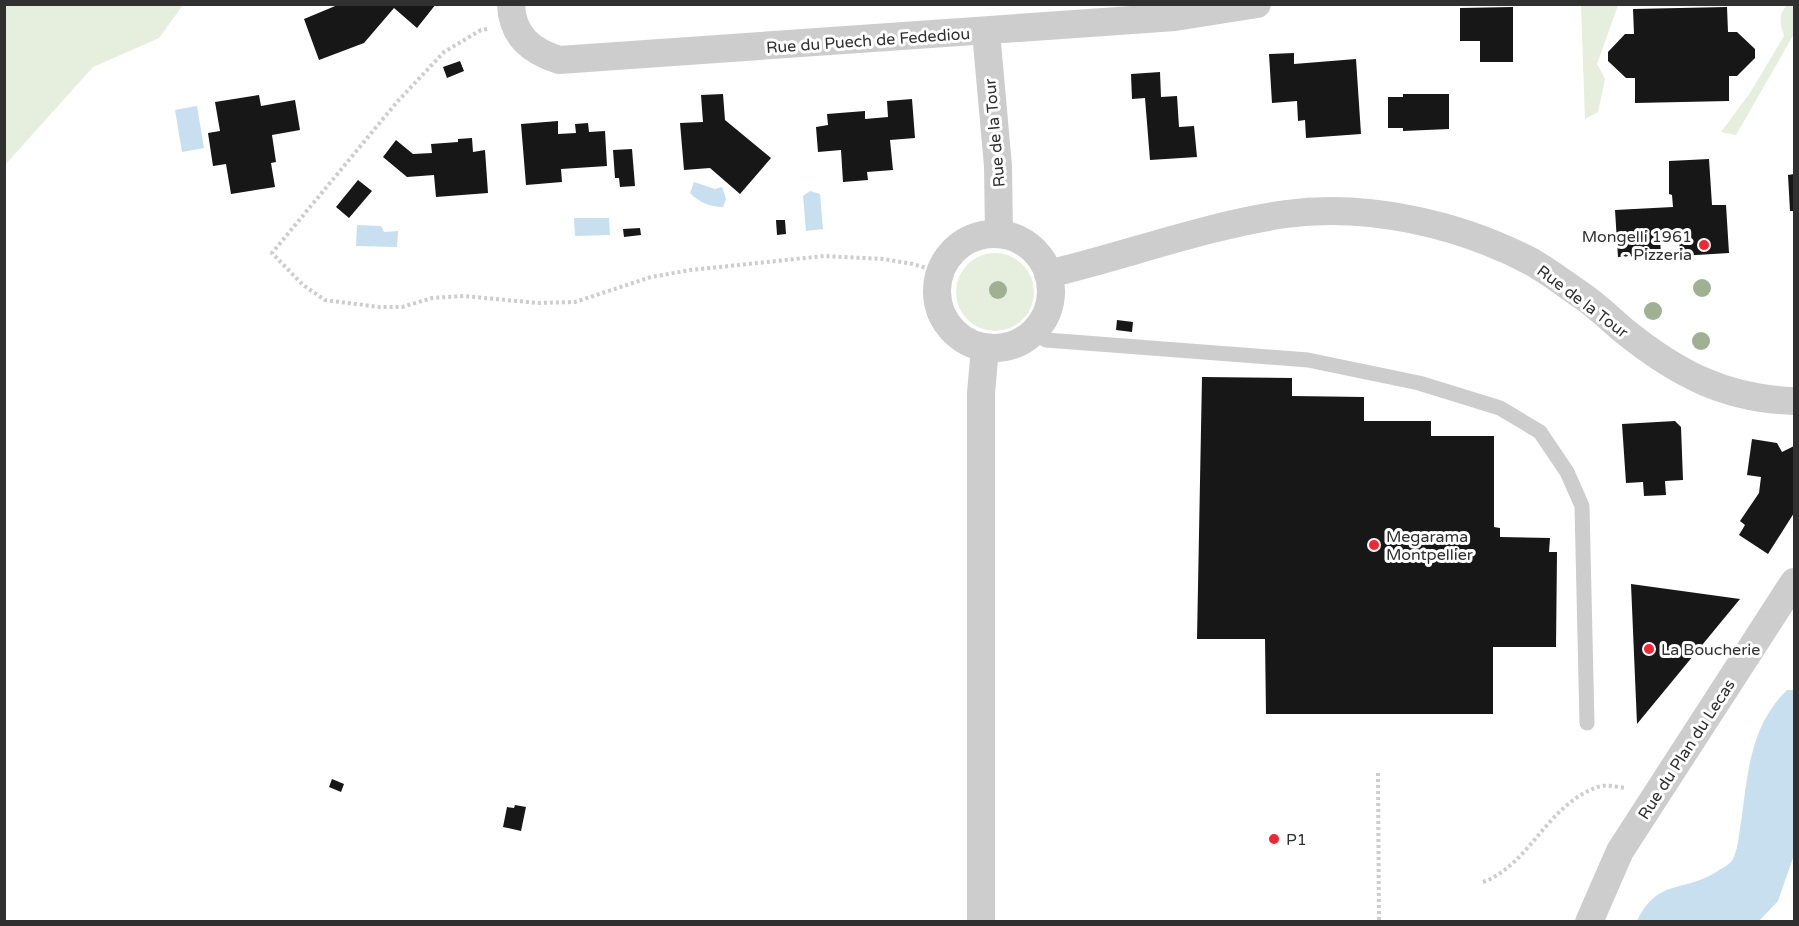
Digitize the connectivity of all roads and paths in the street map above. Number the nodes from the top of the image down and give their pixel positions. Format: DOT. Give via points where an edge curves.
graph roads {
  1 [pos="1257,4"];
  2 [pos="513,16"];
  3 [pos="986,32"];
  4 [pos="999,234"];
  5 [pos="939,272"];
  6 [pos="1048,274"];
  7 [pos="1034,332"];
  8 [pos="985,348"];
  9 [pos="1794,401"];
  10 [pos="1794,582"];
  11 [pos="1587,723"];
  12 [pos="1378,773"];
  13 [pos="1656,794"];
  14 [pos="1483,882"];
  15 [pos="981,921"];
  16 [pos="1379,921"];
  17 [pos="1589,921"];
  1 -- 3 [label="street, Rue du Puech de Fedediou" via="1175,17"];
  2 -- 3 [label="street, Rue du Puech de Fedediou" via="528,46 560,60"];
  2 -- 5 [label="path" via="444,52 397,102 272,253 303,285 325,300 402,307 432,298 464,296 575,302 661,276 824,255 883,259"];
  3 -- 4 [label="street, Rue de la Tour" via="998,166"];
  4 -- 5 [label="street" via="963,243"];
  4 -- 6 [label="street" via="1034,250"];
  5 -- 8 [label="street" via="938,305 945,321 962,338"];
  6 -- 7 [label="street" via="1049,305"];
  6 -- 9 [label="street, Rue de la Tour" via="1224,226 1288,214 1355,212 1406,218 1493,244 1533,263 1692,377 1732,394"];
  7 -- 8 [label="street" via="1006,347"];
  7 -- 11 [label="lane" via="1046,340 1308,360 1419,383 1490,405 1540,432 1567,472 1582,506"];
  8 -- 15 [label="street" via="981,393"];
  10 -- 13 [label="street, Rue du Plan du Lecas"];
  12 -- 16 [label="path"];
  13 -- 14 [label="path" via="1599,786 1565,805 1521,855 1495,878"];
  13 -- 17 [label="street, Rue du Plan du Lecas" via="1620,851"];
}
